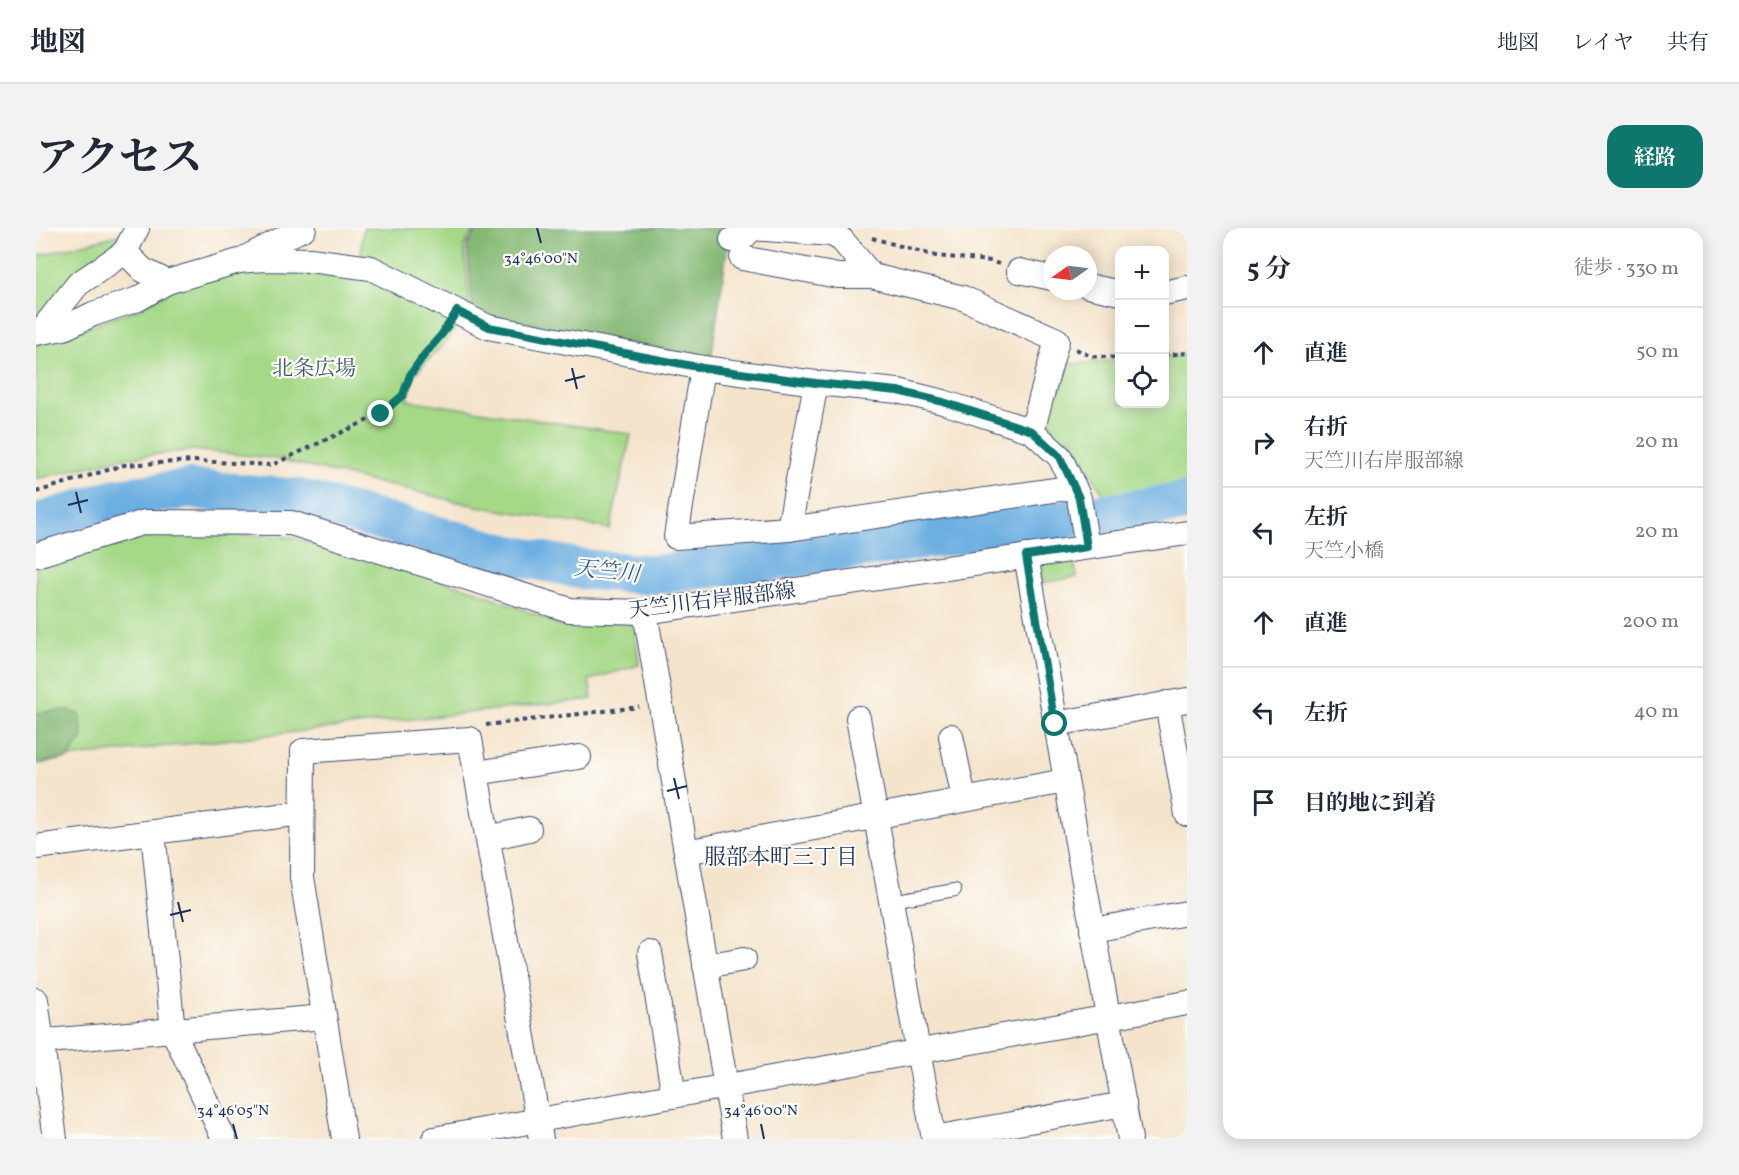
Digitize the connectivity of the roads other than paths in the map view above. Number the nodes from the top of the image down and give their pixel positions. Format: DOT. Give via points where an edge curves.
graph roads {
  1 [pos="137,228"];
  2 [pos="304,228"];
  3 [pos="842,232"];
  4 [pos="744,239"];
  5 [pos="125,252"];
  6 [pos="239,261"];
  7 [pos="1019,271"];
  8 [pos="872,276"];
  9 [pos="1043,276"];
  10 [pos="167,282"];
  11 [pos="1097,288"];
  12 [pos="1187,288"];
  13 [pos="1115,292"];
  14 [pos="1169,292"];
  15 [pos="38,332"];
  16 [pos="703,368"];
  17 [pos="816,383"];
  18 [pos="1032,431"];
  19 [pos="1076,492"];
  20 [pos="789,529"];
  21 [pos="1187,533"];
  22 [pos="1087,547"];
  23 [pos="36,555"];
  24 [pos="1026,556"];
  25 [pos="645,612"];
  26 [pos="1177,702"];
  27 [pos="858,718"];
  28 [pos="1055,724"];
  29 [pos="951,736"];
  30 [pos="579,758"];
  31 [pos="476,773"];
  32 [pos="1065,781"];
  33 [pos="964,799"];
  34 [pos="302,813"];
  35 [pos="1187,814"];
  36 [pos="875,816"];
  37 [pos="529,829"];
  38 [pos="153,832"];
  39 [pos="488,838"];
  40 [pos="36,847"];
  41 [pos="686,852"];
  42 [pos="956,890"];
  43 [pos="891,901"];
  44 [pos="1187,914"];
  45 [pos="1092,930"];
  46 [pos="650,953"];
  47 [pos="744,959"];
  48 [pos="705,966"];
  49 [pos="36,1000"];
  50 [pos="1187,1003"];
  51 [pos="324,1017"];
  52 [pos="1108,1017"];
  53 [pos="173,1031"];
  54 [pos="38,1042"];
  55 [pos="917,1051"];
  56 [pos="725,1087"];
  57 [pos="674,1096"];
  58 [pos="1124,1104"];
  59 [pos="540,1130"];
  60 [pos="490,1134"];
  61 [pos="934,1138"];
  62 [pos="55,1139"];
  63 [pos="224,1139"];
  64 [pos="344,1139"];
  65 [pos="438,1139"];
  66 [pos="735,1139"];
  67 [pos="1130,1139"];
  1 -- 5 [label="street"];
  2 -- 6 [label="street"];
  3 -- 4 [label="street"];
  3 -- 8 [label="street"];
  4 -- 8 [label="street" via="838,276"];
  5 -- 10 [label="street" via="143,270"];
  5 -- 15 [label="street" via="78,284"];
  6 -- 10 [label="street"];
  6 -- 16 [label="street" via="310,260 371,268 489,327"];
  7 -- 9 [label="street"];
  8 -- 18 [label="street" via="963,298 1057,340"];
  10 -- 15 [label="street" via="138,299 64,328"];
  11 -- 13 [label="street"];
  12 -- 14 [label="street"];
  16 -- 17 [label="street"];
  16 -- 20 [label="street" via="676,537"];
  17 -- 18 [label="street" via="898,391"];
  17 -- 20 [label="street"];
  18 -- 19 [label="street" via="1060,457"];
  19 -- 20 [label="street"];
  19 -- 22 [label="street"];
  21 -- 22 [label="street, 天竺川右岸服部線"];
  22 -- 24 [label="street, 天竺川右岸服部線"];
  23 -- 25 [label="street, 天竺川右岸服部線" via="145,522 291,523 570,610"];
  24 -- 25 [label="street, 天竺川右岸服部線"];
  24 -- 28 [label="street"];
  25 -- 41 [label="street"];
  26 -- 28 [label="street"];
  26 -- 35 [label="street"];
  27 -- 36 [label="street"];
  28 -- 32 [label="street"];
  29 -- 33 [label="street"];
  30 -- 31 [label="street"];
  31 -- 34 [label="street" via="470,739 303,751"];
  31 -- 39 [label="street"];
  32 -- 33 [label="street"];
  32 -- 45 [label="street"];
  33 -- 36 [label="street"];
  34 -- 38 [label="street"];
  34 -- 51 [label="street" via="302,877"];
  36 -- 41 [label="street"];
  36 -- 43 [label="street"];
  37 -- 39 [label="street"];
  38 -- 40 [label="street"];
  38 -- 53 [label="street"];
  39 -- 59 [label="street"];
  41 -- 48 [label="street"];
  42 -- 43 [label="lane"];
  43 -- 55 [label="street"];
  44 -- 45 [label="street"];
  45 -- 52 [label="street"];
  46 -- 57 [label="street"];
  47 -- 48 [label="street"];
  48 -- 56 [label="street"];
  49 -- 54 [label="street"];
  50 -- 52 [label="street"];
  51 -- 53 [label="street"];
  51 -- 64 [label="street"];
  52 -- 55 [label="street"];
  52 -- 58 [label="street"];
  53 -- 54 [label="street"];
  53 -- 63 [label="street"];
  54 -- 62 [label="street"];
  55 -- 56 [label="street"];
  55 -- 61 [label="street"];
  56 -- 57 [label="street"];
  56 -- 66 [label="street"];
  57 -- 59 [label="street"];
  58 -- 61 [label="street"];
  58 -- 67 [label="street"];
  59 -- 60 [label="street"];
  60 -- 65 [label="street"];
}
